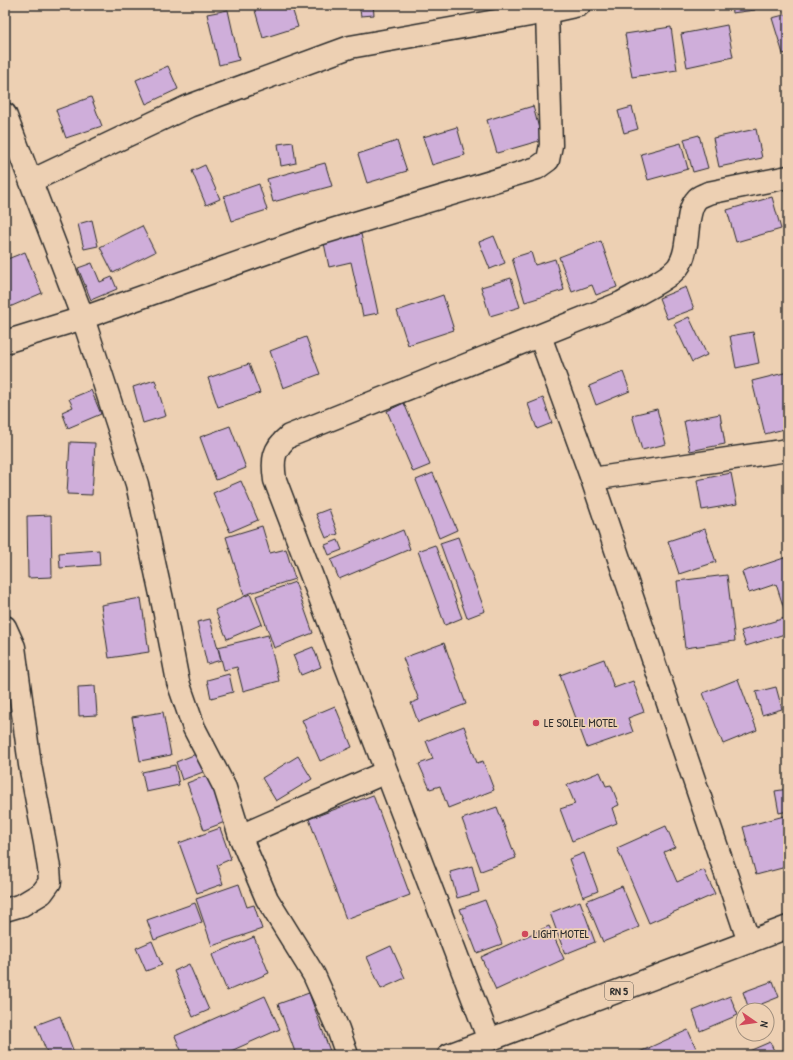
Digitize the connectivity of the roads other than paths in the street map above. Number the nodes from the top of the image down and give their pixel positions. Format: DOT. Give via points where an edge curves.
graph roads {
  1 [pos="579,5"];
  2 [pos="547,12"];
  3 [pos="5,114"];
  4 [pos="788,177"];
  5 [pos="31,181"];
  6 [pos="83,318"];
  7 [pos="540,336"];
  8 [pos="5,342"];
  9 [pos="788,450"];
  10 [pos="592,479"];
  11 [pos="5,627"];
  12 [pos="386,772"];
  13 [pos="240,836"];
  14 [pos="5,910"];
  15 [pos="788,927"];
  16 [pos="749,942"];
  17 [pos="489,1040"];
  18 [pos="347,1055"];
  19 [pos="449,1055"];
  1 -- 2 [label="street"];
  2 -- 5 [label="street" via="350,47 189,106"];
  2 -- 6 [label="street" via="551,146 548,160 537,168 319,234"];
  3 -- 5 [label="street"];
  4 -- 7 [label="street" via="708,193 697,199 690,212 684,256 670,275 621,303"];
  5 -- 6 [label="street"];
  6 -- 8 [label="street"];
  6 -- 13 [label="street" via="137,484 178,682 194,728 225,788"];
  7 -- 10 [label="street"];
  7 -- 12 [label="street" via="289,436 280,443 275,454 272,465 275,480"];
  9 -- 10 [label="street"];
  10 -- 16 [label="street"];
  11 -- 14 [label="street" via="14,647 30,765 50,882 42,893 22,905"];
  12 -- 13 [label="street"];
  12 -- 17 [label="street"];
  13 -- 18 [label="street" via="267,899 314,975"];
  15 -- 16 [label="street, RN 5 / RN 5"];
  16 -- 17 [label="street, RN 5 / RN 5"];
  17 -- 19 [label="street, RN 5 / RN 5"];
}
